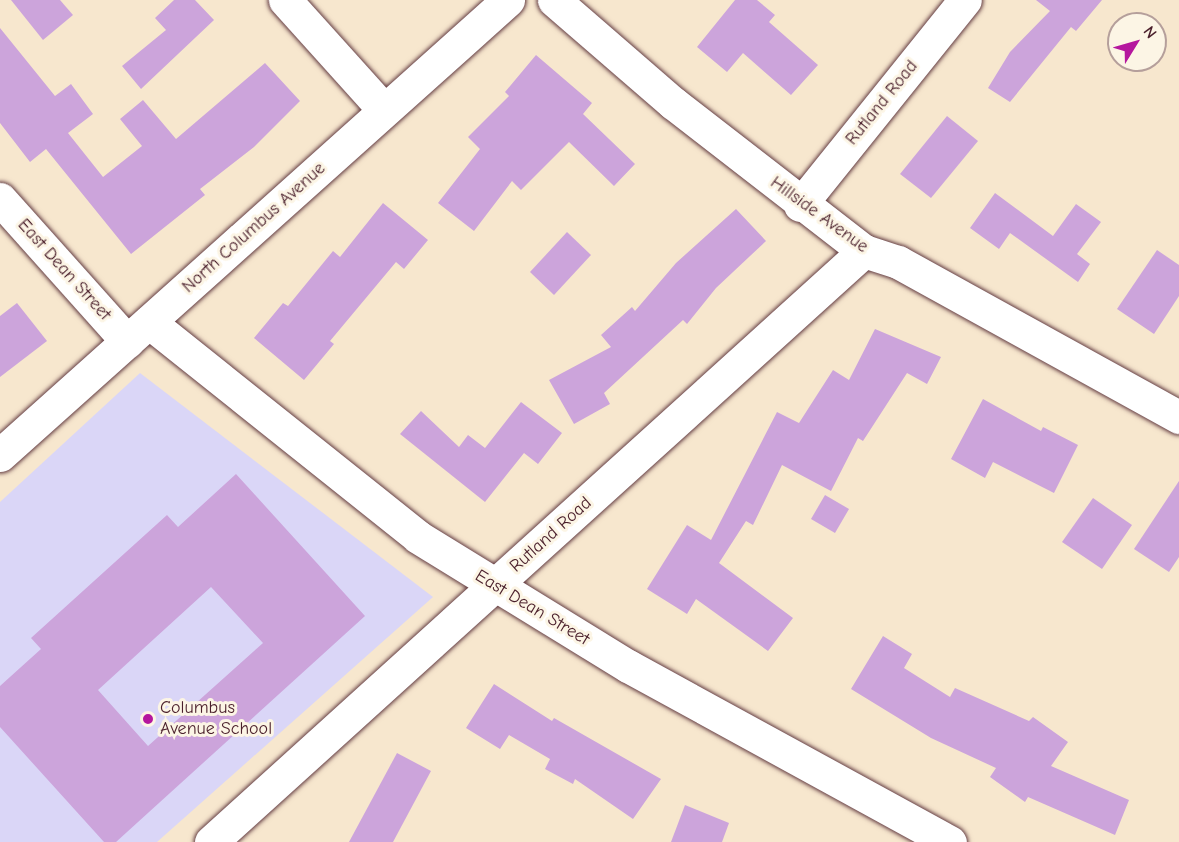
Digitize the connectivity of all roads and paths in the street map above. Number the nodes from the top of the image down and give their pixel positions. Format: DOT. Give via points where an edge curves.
graph roads {
  1 [pos="285,0"];
  2 [pos="507,0"];
  3 [pos="554,0"];
  4 [pos="965,0"];
  5 [pos="384,111"];
  6 [pos="0,199"];
  7 [pos="800,205"];
  8 [pos="864,251"];
  9 [pos="138,332"];
  10 [pos="1175,408"];
  11 [pos="0,455"];
  12 [pos="494,586"];
  13 [pos="211,842"];
  14 [pos="950,842"];
  1 -- 5 [label="street"];
  2 -- 5 [label="street, North Columbus Avenue"];
  3 -- 7 [label="street, Hillside Avenue"];
  4 -- 7 [label="street, Rutland Road"];
  5 -- 9 [label="street, North Columbus Avenue"];
  6 -- 9 [label="street, East Dean Street"];
  7 -- 8 [label="street, Hillside Avenue"];
  8 -- 10 [label="street, Hillside Avenue" via="898,262"];
  8 -- 12 [label="street, Rutland Road"];
  9 -- 11 [label="street, North Columbus Avenue"];
  9 -- 12 [label="street, East Dean Street" via="418,537"];
  12 -- 13 [label="street, Rutland Road"];
  12 -- 14 [label="street, East Dean Street" via="628,666"];
}
